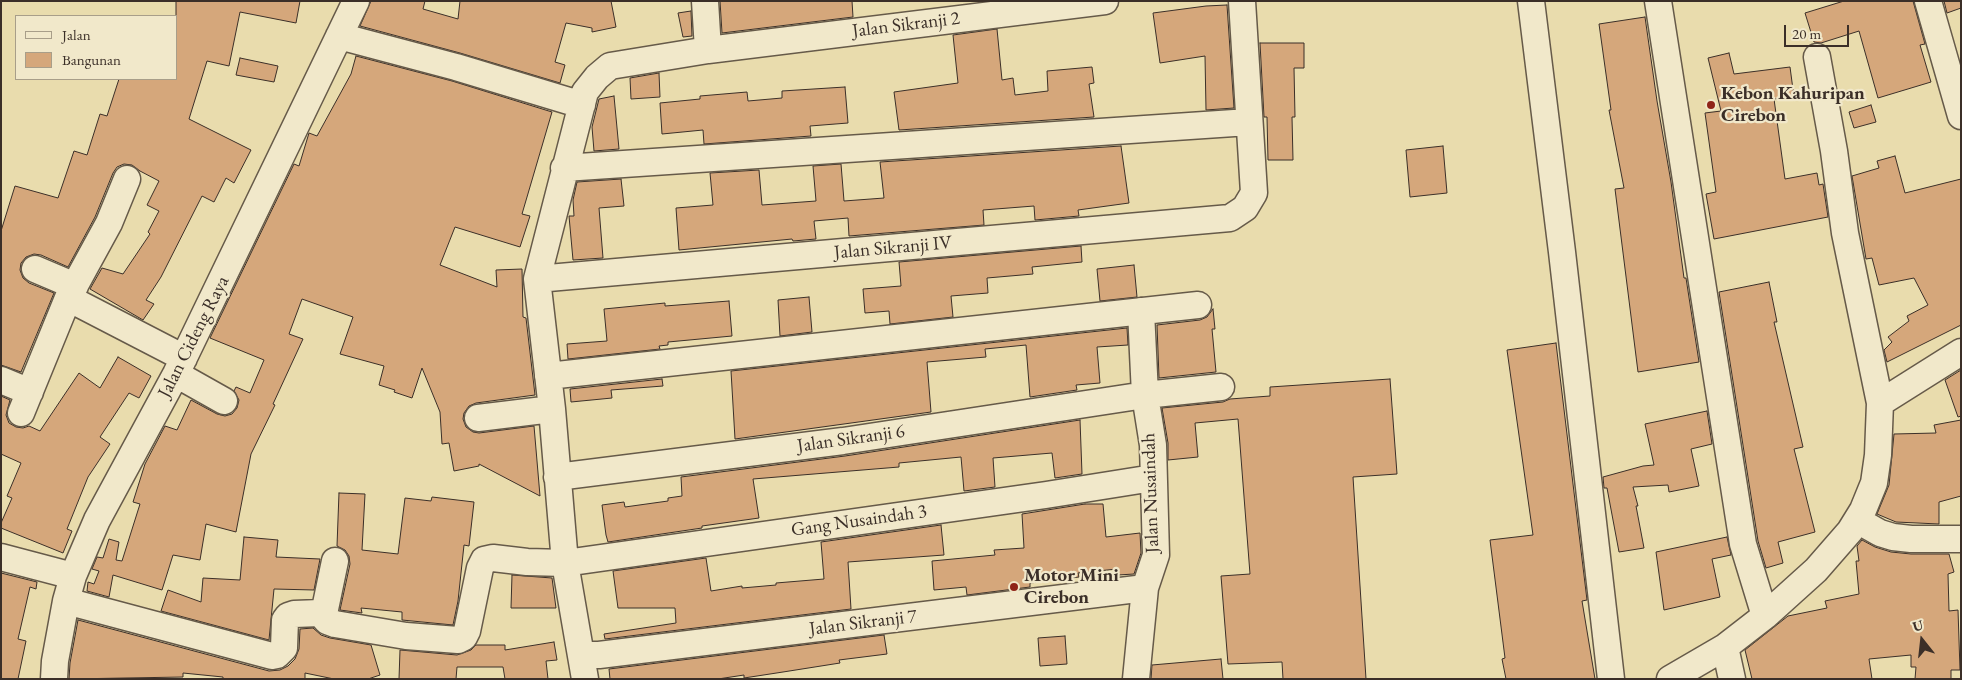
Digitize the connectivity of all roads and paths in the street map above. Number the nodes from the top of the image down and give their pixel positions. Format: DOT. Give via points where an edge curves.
graph roads {
  1 [pos="356,1"];
  2 [pos="706,1"];
  3 [pos="1105,1"];
  4 [pos="1242,1"];
  5 [pos="1531,1"];
  6 [pos="1658,1"];
  7 [pos="1928,1"];
  8 [pos="340,36"];
  9 [pos="708,50"];
  10 [pos="1817,58"];
  11 [pos="582,105"];
  12 [pos="1961,116"];
  13 [pos="1249,122"];
  14 [pos="564,168"];
  15 [pos="127,180"];
  16 [pos="35,269"];
  17 [pos="537,279"];
  18 [pos="71,292"];
  19 [pos="1198,305"];
  20 [pos="1140,311"];
  21 [pos="1961,352"];
  22 [pos="180,366"];
  23 [pos="548,376"];
  24 [pos="1,380"];
  25 [pos="1222,387"];
  26 [pos="1145,395"];
  27 [pos="224,401"];
  28 [pos="1880,403"];
  29 [pos="552,409"];
  30 [pos="478,418"];
  31 [pos="557,477"];
  32 [pos="1153,478"];
  33 [pos="1857,520"];
  34 [pos="1961,539"];
  35 [pos="1,557"];
  36 [pos="335,561"];
  37 [pos="565,563"];
  38 [pos="73,576"];
  39 [pos="1145,588"];
  40 [pos="66,602"];
  41 [pos="320,613"];
  42 [pos="1765,616"];
  43 [pos="1725,647"];
  44 [pos="583,667"];
  45 [pos="54,679"];
  46 [pos="1136,679"];
  47 [pos="1611,679"];
  48 [pos="1670,679"];
  49 [pos="1732,679"];
  1 -- 8 [label="street, Jalan Cideng Raya"];
  2 -- 9 [label="street"];
  3 -- 9 [label="street, Jalan Sikranji 2"];
  4 -- 13 [label="street"];
  5 -- 47 [label="street"];
  6 -- 42 [label="street" via="1743,544"];
  7 -- 12 [label="street"];
  8 -- 11 [label="street"];
  8 -- 22 [label="street, Jalan Cideng Raya"];
  9 -- 11 [label="street, Jalan Sikranji 2" via="610,66 585,92"];
  10 -- 28 [label="street" via="1844,225"];
  11 -- 14 [label="street, Jalan Sikranji 2"];
  13 -- 14 [label="street"];
  13 -- 17 [label="street, Jalan Sikranji IV" via="1254,193 1245,208 1230,218"];
  14 -- 17 [label="street, Jalan Sikranji 2"];
  15 -- 18 [label="street" via="109,223"];
  16 -- 18 [label="street"];
  17 -- 23 [label="street"];
  18 -- 22 [label="street"];
  18 -- 24 [label="street" via="26,402"];
  19 -- 20 [label="street"];
  20 -- 23 [label="street"];
  20 -- 26 [label="street, Jalan Nusaindah"];
  21 -- 28 [label="street"];
  22 -- 27 [label="street"];
  22 -- 38 [label="street, Jalan Cideng Raya" via="97,520"];
  23 -- 29 [label="street"];
  25 -- 26 [label="street, Jalan Sikranji 6"];
  26 -- 31 [label="street, Jalan Sikranji 6" via="843,441"];
  26 -- 32 [label="street, Jalan Nusaindah"];
  28 -- 33 [label="street" via="1874,483"];
  29 -- 30 [label="street"];
  29 -- 31 [label="street"];
  31 -- 37 [label="street"];
  32 -- 37 [label="street, Gang Nusaindah 3"];
  32 -- 39 [label="street, Jalan Nusaindah" via="1156,555"];
  33 -- 34 [label="street" via="1893,537"];
  33 -- 42 [label="street" via="1816,570"];
  35 -- 38 [label="street"];
  36 -- 41 [label="street" via="327,604"];
  37 -- 41 [label="street, Gang Nusaindah 3" via="484,560 467,631 458,640 406,636 335,624 327,622"];
  37 -- 44 [label="street"];
  38 -- 40 [label="street, Jalan Cideng Raya"];
  39 -- 44 [label="street, Jalan Sikranji 7" via="599,655"];
  39 -- 46 [label="street, Jalan Nusaindah"];
  40 -- 41 [label="street" via="272,656 284,648 288,616"];
  40 -- 45 [label="street, Jalan Cideng Raya" via="54,661"];
  42 -- 43 [label="street"];
  43 -- 48 [label="street"];
  43 -- 49 [label="street"];
}
